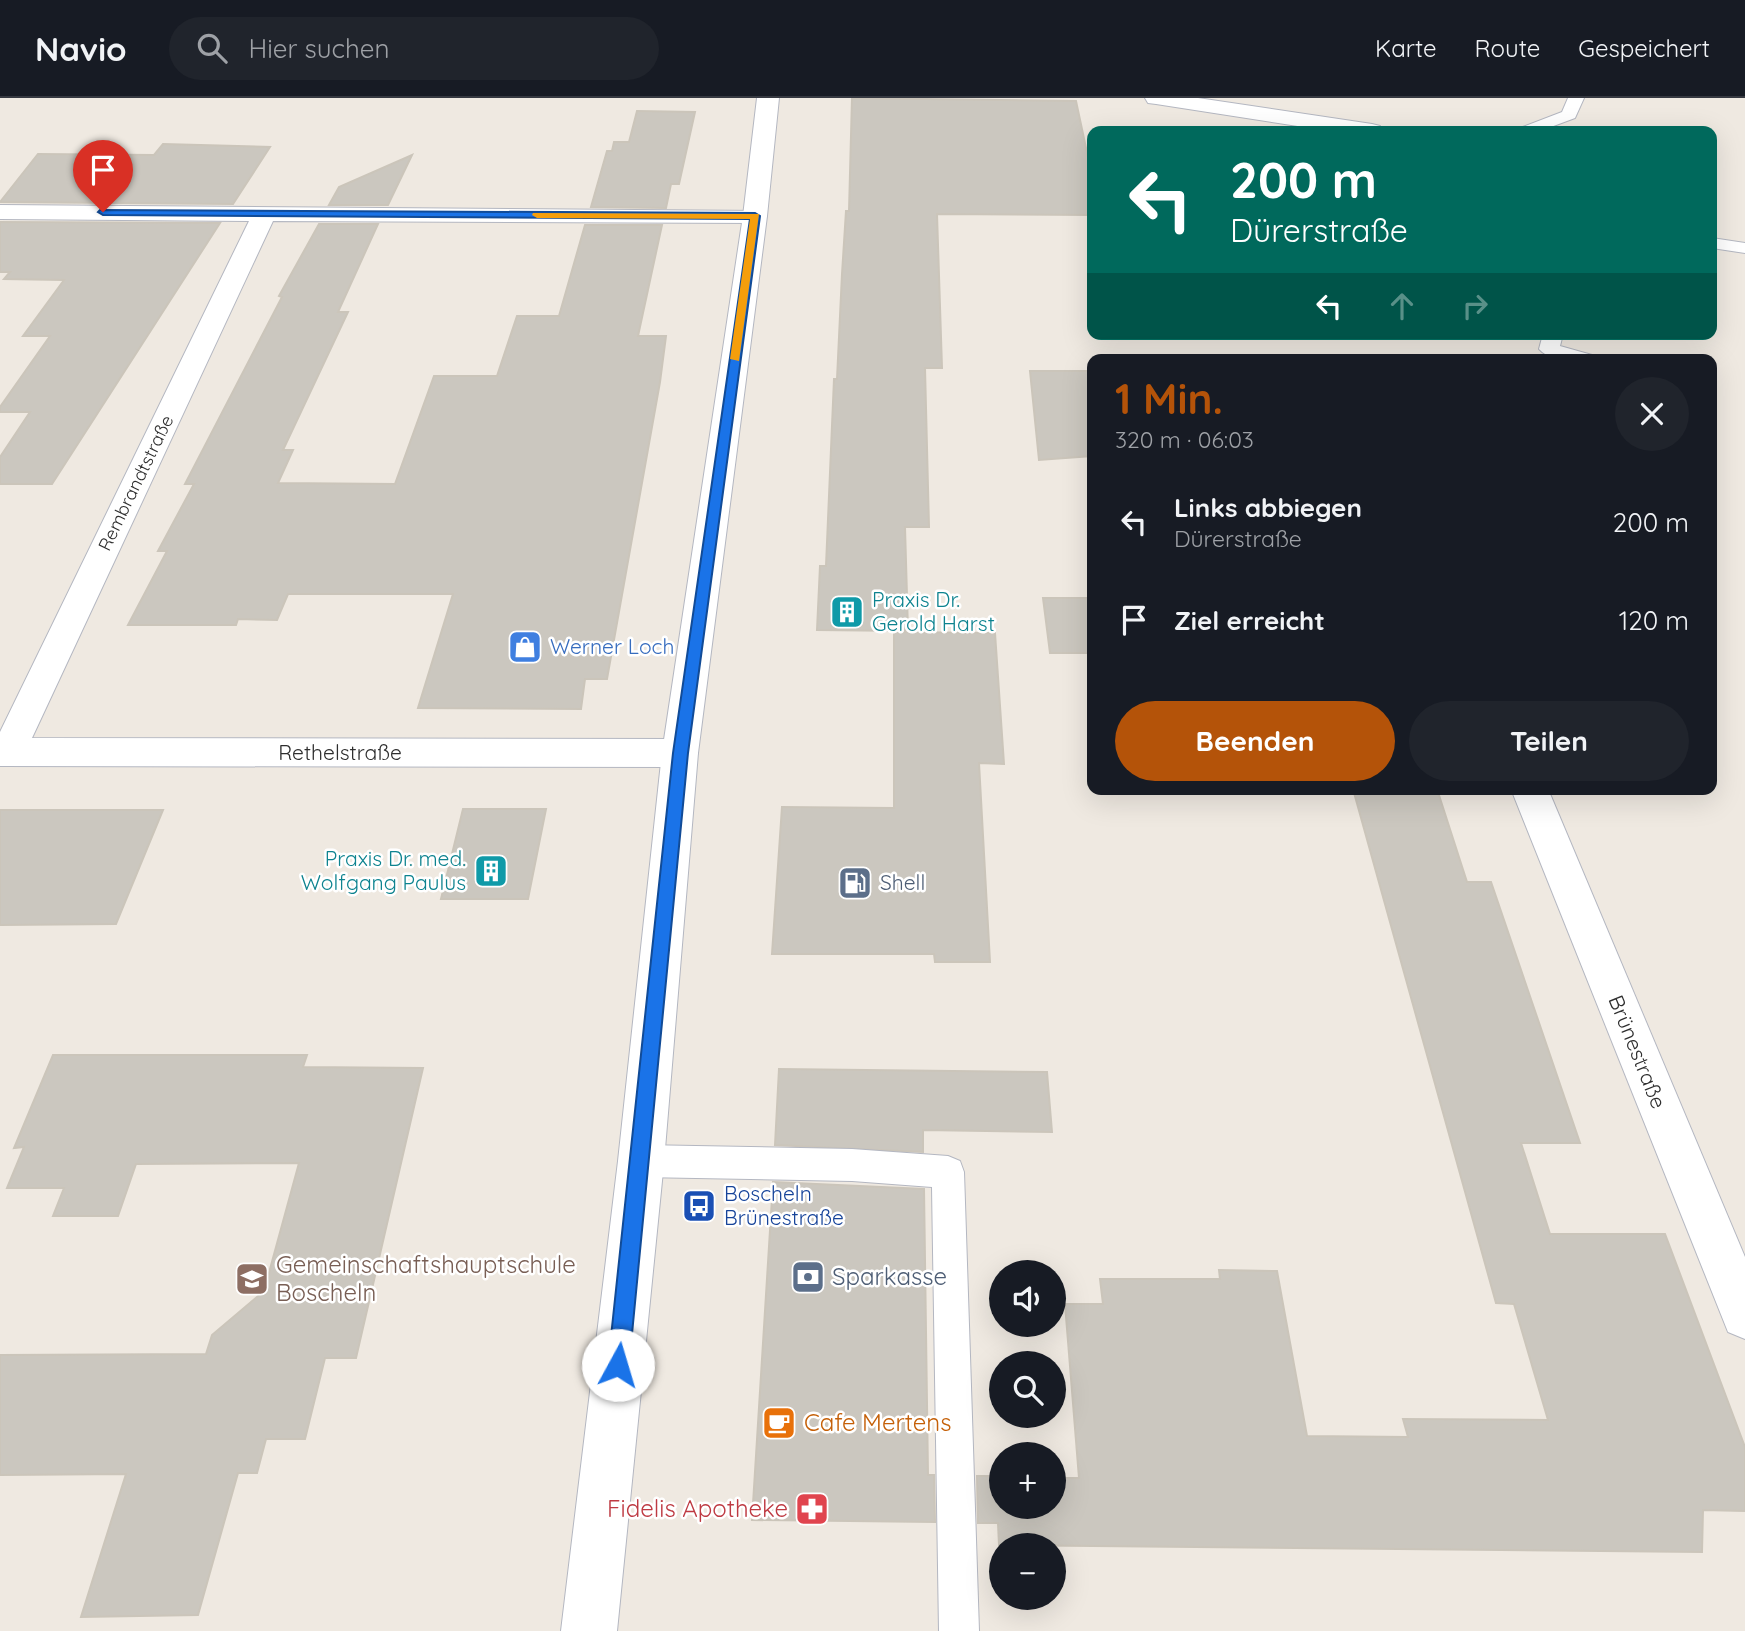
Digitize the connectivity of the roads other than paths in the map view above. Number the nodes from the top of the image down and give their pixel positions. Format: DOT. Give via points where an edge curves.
graph roads {
  1 [pos="768,98"];
  2 [pos="1156,98"];
  3 [pos="1576,98"];
  4 [pos="1334,126"];
  5 [pos="1539,126"];
  6 [pos="0,212"];
  7 [pos="265,213"];
  8 [pos="755,216"];
  9 [pos="1717,244"];
  10 [pos="1745,248"];
  11 [pos="1551,340"];
  12 [pos="1567,354"];
  13 [pos="4,752"];
  14 [pos="680,753"];
  15 [pos="1531,795"];
  16 [pos="641,1161"];
  17 [pos="1745,1315"];
  18 [pos="589,1631"];
  19 [pos="959,1631"];
  1 -- 8 [label="street"];
  2 -- 4 [label="street"];
  3 -- 5 [label="lane" via="1569,115"];
  6 -- 7 [label="street"];
  7 -- 8 [label="street"];
  7 -- 13 [label="street, Rembrandtstraße"];
  8 -- 14 [label="street"];
  9 -- 10 [label="lane"];
  11 -- 12 [label="lane" via="1549,349"];
  13 -- 14 [label="street, Rethelstraße"];
  14 -- 16 [label="street"];
  15 -- 17 [label="street, Brünestraße"];
  16 -- 18 [label="street"];
  16 -- 19 [label="lane" via="852,1165 948,1172"];
}
